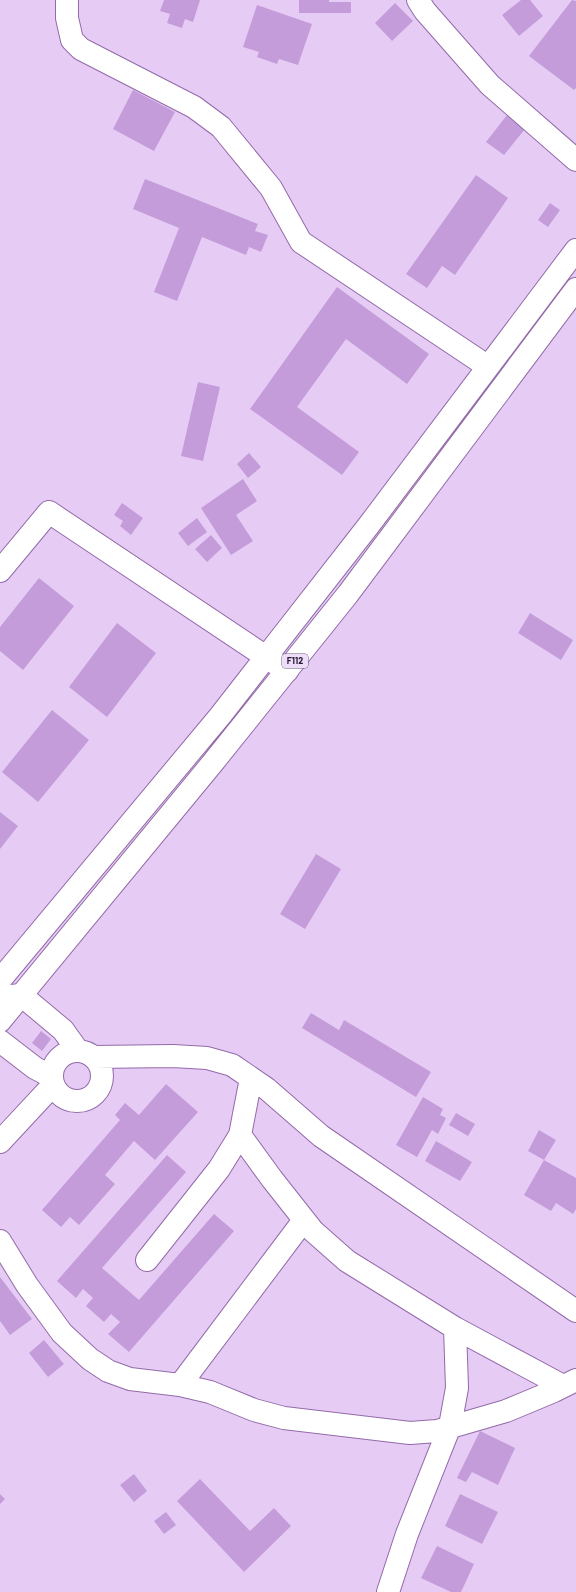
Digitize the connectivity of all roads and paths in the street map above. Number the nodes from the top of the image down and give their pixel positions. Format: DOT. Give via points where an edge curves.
graph roads {
  1 [pos="67,0"];
  2 [pos="418,0"];
  3 [pos="576,160"];
  4 [pos="576,250"];
  5 [pos="576,289"];
  6 [pos="487,366"];
  7 [pos="0,571"];
  8 [pos="267,657"];
  9 [pos="287,670"];
  10 [pos="0,980"];
  11 [pos="11,996"];
  12 [pos="0,1021"];
  13 [pos="0,1041"];
  14 [pos="86,1054"];
  15 [pos="252,1078"];
  16 [pos="52,1081"];
  17 [pos="240,1135"];
  18 [pos="0,1142"];
  19 [pos="304,1220"];
  20 [pos="0,1241"];
  21 [pos="147,1260"];
  22 [pos="576,1312"];
  23 [pos="455,1328"];
  24 [pos="570,1383"];
  25 [pos="180,1385"];
  26 [pos="450,1426"];
  27 [pos="388,1592"];
  1 -- 6 [label="street" via="67,18 72,40 81,49 194,107 221,127 272,188 301,242"];
  2 -- 3 [label="street" via="490,85"];
  4 -- 6 [label="street, F112"];
  5 -- 9 [label="street, F112" via="353,588"];
  6 -- 8 [label="street, F112" via="370,525"];
  7 -- 8 [label="street" via="49,512"];
  8 -- 9 [label="street"];
  8 -- 10 [label="street, F112"];
  9 -- 11 [label="street, F112"];
  11 -- 12 [label="street, F112"];
  11 -- 14 [label="street" via="63,1030"];
  13 -- 16 [label="street"];
  14 -- 15 [label="street" via="207,1058 232,1065"];
  14 -- 16 [label="street" via="70,1052 62,1056 56,1061"];
  14 -- 16 [label="street" via="98,1064 102,1080 91,1097 80,1102 63,1098"];
  15 -- 17 [label="street"];
  15 -- 22 [label="street" via="321,1136"];
  16 -- 18 [label="street"];
  17 -- 19 [label="street"];
  17 -- 21 [label="street" via="219,1169"];
  19 -- 23 [label="street" via="347,1261"];
  19 -- 25 [label="street"];
  20 -- 25 [label="street" via="27,1285 62,1333 90,1358 108,1371 130,1379"];
  23 -- 24 [label="street"];
  23 -- 26 [label="street" via="457,1388"];
  24 -- 26 [label="street" via="506,1411"];
  25 -- 26 [label="street" via="210,1392 254,1410 284,1418 410,1433"];
  26 -- 27 [label="street" via="407,1534"];
}
